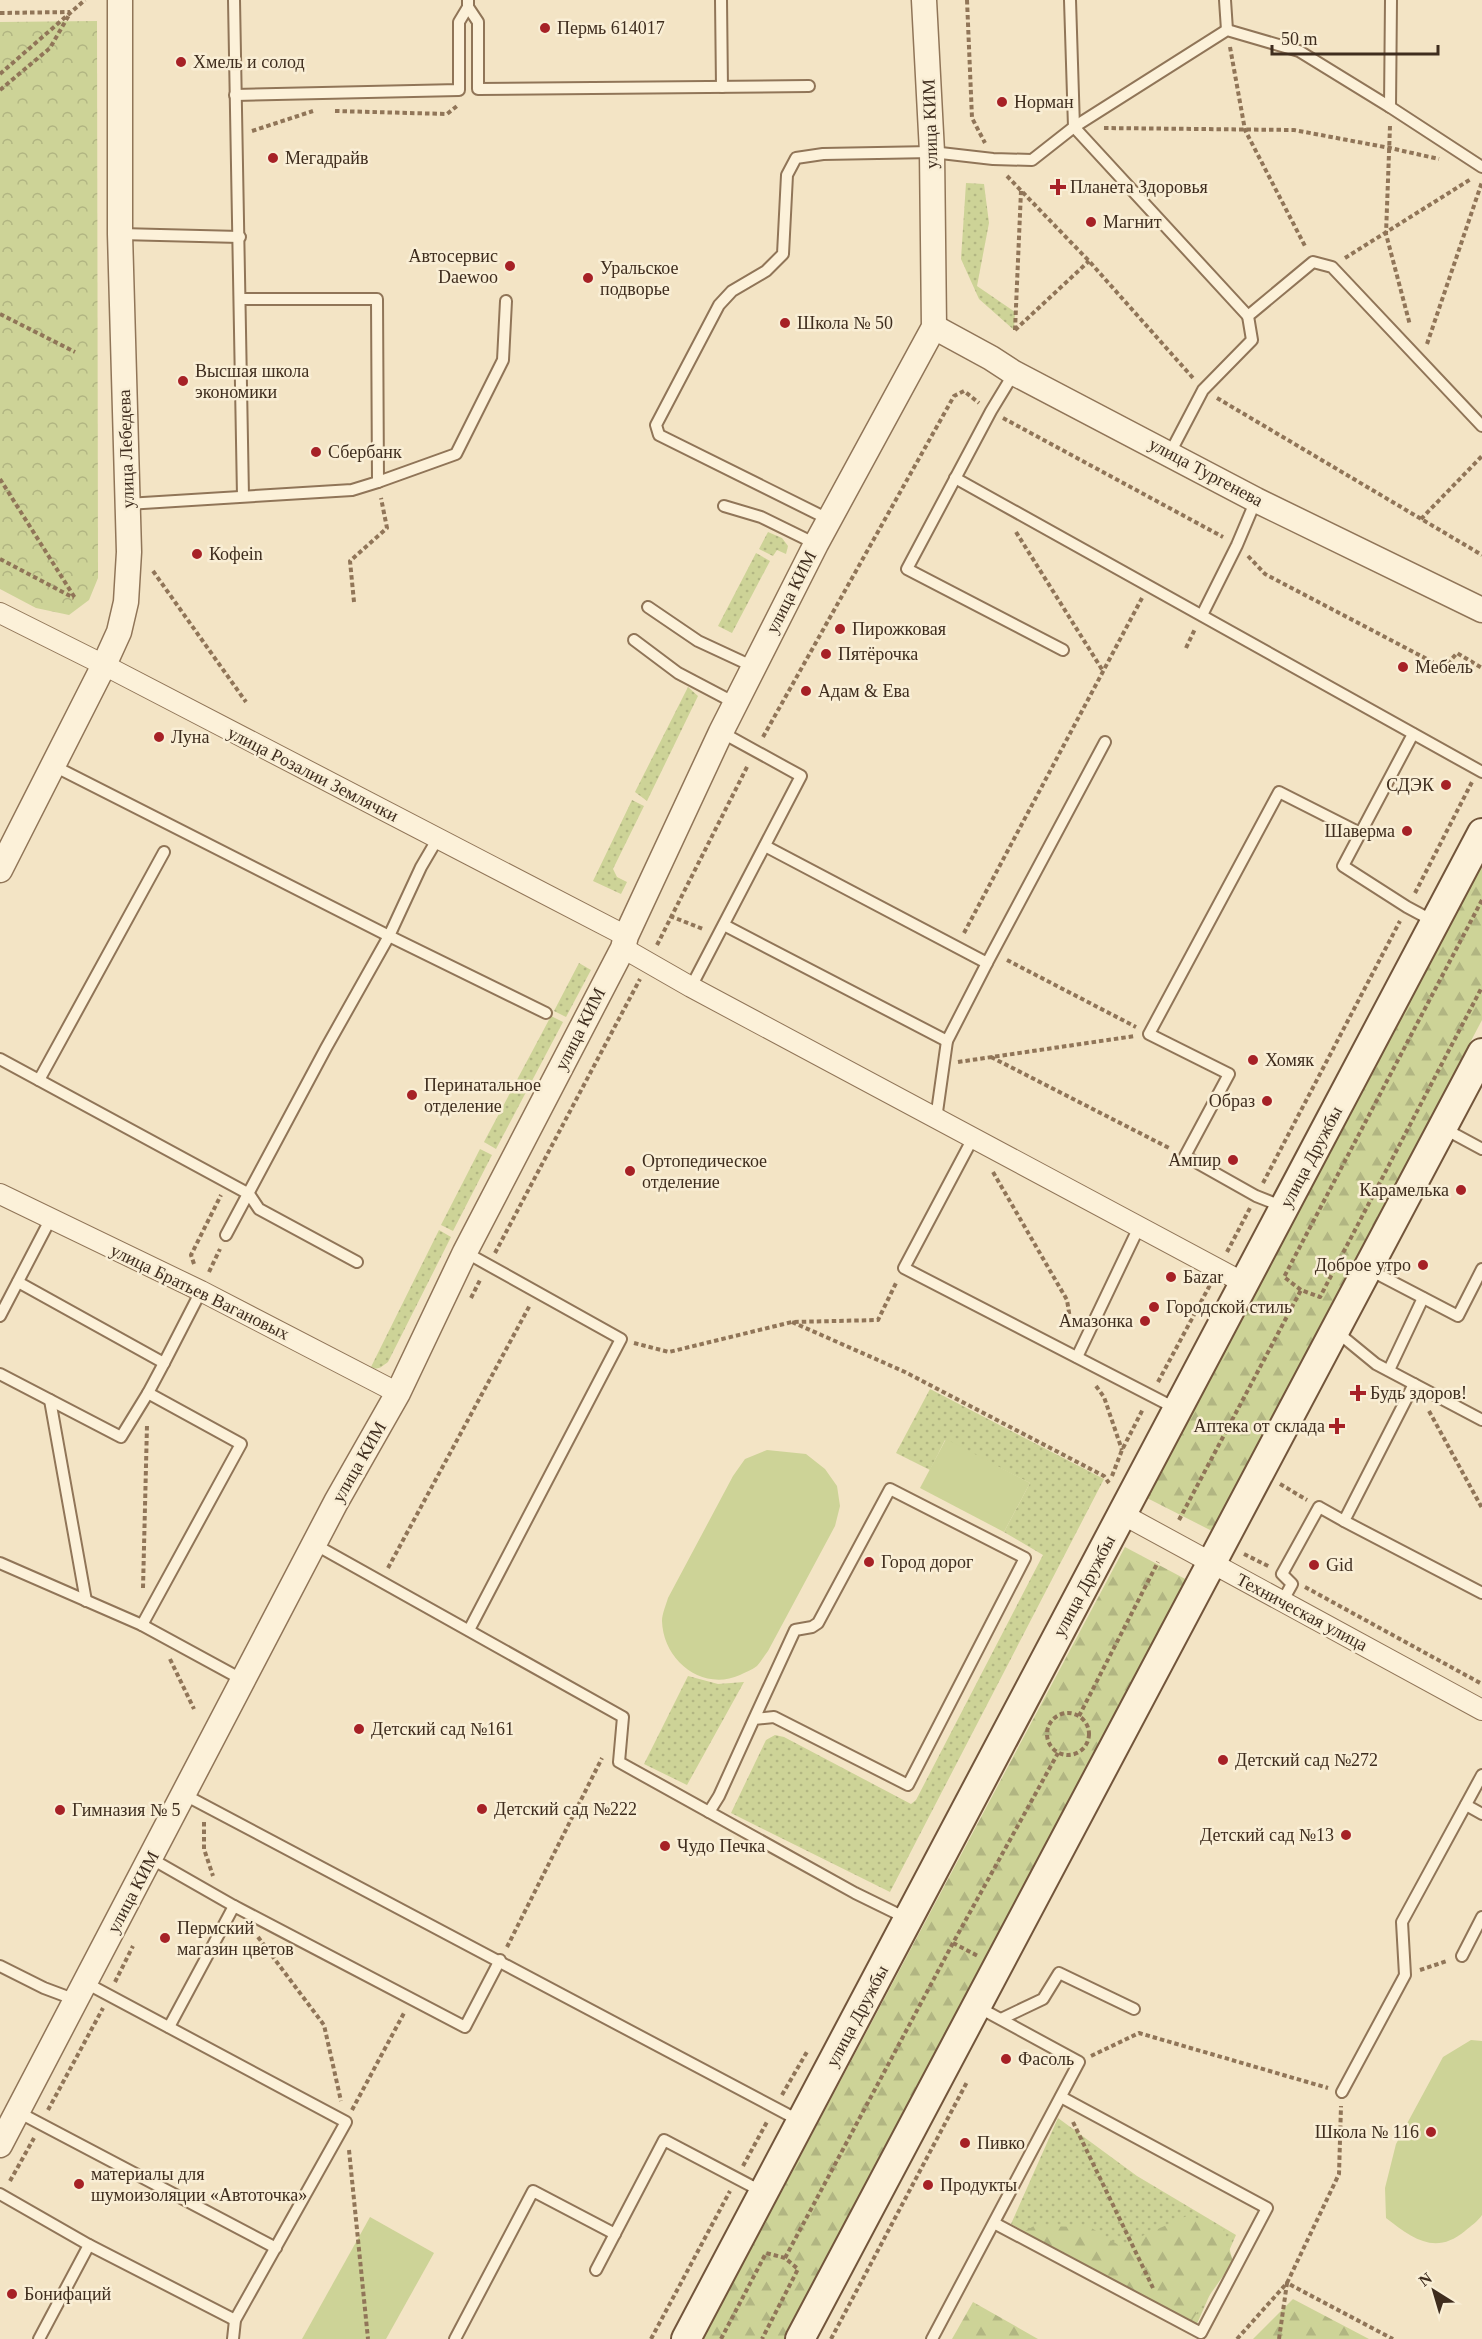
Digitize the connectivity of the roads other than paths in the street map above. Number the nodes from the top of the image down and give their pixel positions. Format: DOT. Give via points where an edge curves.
graph roads {
  1 [pos="120,0"];
  2 [pos="234,0"];
  3 [pos="721,0"];
  4 [pos="924,0"];
  5 [pos="1071,0"];
  6 [pos="1225,0"];
  7 [pos="1391,0"];
  8 [pos="468,3"];
  9 [pos="1227,30"];
  10 [pos="808,86"];
  11 [pos="722,87"];
  12 [pos="236,95"];
  13 [pos="1390,107"];
  14 [pos="1074,127"];
  15 [pos="932,152"];
  16 [pos="1482,167"];
  17 [pos="120,234"];
  18 [pos="240,237"];
  19 [pos="241,299"];
  20 [pos="506,301"];
  21 [pos="1248,316"];
  22 [pos="934,327"];
  23 [pos="1014,373"];
  24 [pos="1482,426"];
  25 [pos="1170,453"];
  26 [pos="955,478"];
  27 [pos="378,482"];
  28 [pos="243,496"];
  29 [pos="1257,500"];
  30 [pos="127,504"];
  31 [pos="724,506"];
  32 [pos="828,519"];
  33 [pos="816,544"];
  34 [pos="648,607"];
  35 [pos="1482,610"];
  36 [pos="0,613"];
  37 [pos="1202,615"];
  38 [pos="634,640"];
  39 [pos="1063,650"];
  40 [pos="104,665"];
  41 [pos="754,667"];
  42 [pos="735,703"];
  43 [pos="721,732"];
  44 [pos="1413,734"];
  45 [pos="1105,742"];
  46 [pos="54,766"];
  47 [pos="1480,771"];
  48 [pos="1360,832"];
  49 [pos="1482,834"];
  50 [pos="438,838"];
  51 [pos="765,846"];
  52 [pos="164,852"];
  53 [pos="0,870"];
  54 [pos="1435,922"];
  55 [pos="721,930"];
  56 [pos="389,936"];
  57 [pos="625,942"];
  58 [pos="990,958"];
  59 [pos="691,987"];
  60 [pos="546,1013"];
  61 [pos="947,1041"];
  62 [pos="1482,1053"];
  63 [pos="0,1059"];
  64 [pos="39,1080"];
  65 [pos="936,1119"];
  66 [pos="1442,1127"];
  67 [pos="973,1138"];
  68 [pos="1482,1149"];
  69 [pos="0,1194"];
  70 [pos="249,1194"];
  71 [pos="1284,1207"];
  72 [pos="50,1220"];
  73 [pos="1139,1227"];
  74 [pos="226,1235"];
  75 [pos="465,1252"];
  76 [pos="357,1262"];
  77 [pos="1367,1269"];
  78 [pos="1482,1269"];
  79 [pos="18,1282"];
  80 [pos="1244,1283"];
  81 [pos="201,1291"];
  82 [pos="1424,1298"];
  83 [pos="0,1316"];
  84 [pos="1335,1330"];
  85 [pos="1077,1356"];
  86 [pos="164,1363"];
  87 [pos="1389,1371"];
  88 [pos="0,1374"];
  89 [pos="1414,1384"];
  90 [pos="398,1393"];
  91 [pos="148,1394"];
  92 [pos="50,1400"];
  93 [pos="1177,1409"];
  94 [pos="1482,1420"];
  95 [pos="1122,1514"];
  96 [pos="1344,1521"];
  97 [pos="314,1544"];
  98 [pos="0,1563"];
  99 [pos="1212,1563"];
  100 [pos="1482,1593"];
  101 [pos="86,1601"];
  102 [pos="1282,1602"];
  103 [pos="142,1625"];
  104 [pos="469,1630"];
  105 [pos="243,1680"];
  106 [pos="1482,1710"];
  107 [pos="754,1719"];
  108 [pos="1482,1775"];
  109 [pos="193,1799"];
  110 [pos="1466,1805"];
  111 [pos="709,1812"];
  112 [pos="1482,1814"];
  113 [pos="150,1858"];
  114 [pos="234,1906"];
  115 [pos="1482,1917"];
  116 [pos="908,1919"];
  117 [pos="1462,1956"];
  118 [pos="500,1960"];
  119 [pos="0,1966"];
  120 [pos="81,1991"];
  121 [pos="1134,2009"];
  122 [pos="989,2012"];
  123 [pos="170,2027"];
  124 [pos="465,2027"];
  125 [pos="460,2038"];
  126 [pos="1342,2092"];
  127 [pos="1061,2097"];
  128 [pos="18,2112"];
  129 [pos="801,2121"];
  130 [pos="0,2145"];
  131 [pos="764,2192"];
  132 [pos="1,2195"];
  133 [pos="994,2223"];
  134 [pos="615,2234"];
  135 [pos="89,2245"];
  136 [pos="276,2248"];
  137 [pos="596,2270"];
  138 [pos="235,2320"];
  139 [pos="39,2339"];
  140 [pos="233,2339"];
  141 [pos="455,2339"];
  142 [pos="686,2339"];
  143 [pos="800,2339"];
  144 [pos="933,2339"];
  1 -- 17 [label="street, улица Лебедева"];
  2 -- 12 [label="lane"];
  3 -- 11 [label="lane"];
  4 -- 15 [label="street, улица КИМ"];
  5 -- 14 [label="lane"];
  6 -- 9 [label="lane"];
  7 -- 13 [label="lane"];
  8 -- 11 [label="lane" via="478,22 478,89"];
  8 -- 12 [label="lane" via="459,22 459,90"];
  9 -- 13 [label="lane" via="1299,51"];
  9 -- 14 [label="lane"];
  10 -- 11 [label="lane"];
  12 -- 18 [label="lane"];
  13 -- 16 [label="lane"];
  14 -- 15 [label="lane" via="1032,160"];
  14 -- 21 [label="lane"];
  15 -- 22 [label="street, улица КИМ"];
  15 -- 32 [label="lane" via="796,158 787,175 783,254 718,305 656,425 659,435"];
  17 -- 18 [label="lane"];
  17 -- 30 [label="street, улица Лебедева"];
  18 -- 19 [label="lane"];
  19 -- 27 [label="lane" via="377,299"];
  19 -- 28 [label="lane"];
  20 -- 27 [label="lane" via="503,360 456,454"];
  21 -- 24 [label="lane" via="1313,262 1332,267"];
  21 -- 25 [label="lane" via="1252,340 1203,390"];
  22 -- 23 [label="street, улица Тургенева"];
  22 -- 32 [label="street, улица КИМ"];
  23 -- 25 [label="street, улица Тургенева"];
  23 -- 26 [label="lane"];
  25 -- 29 [label="street, улица Тургенева"];
  26 -- 37 [label="lane"];
  26 -- 39 [label="lane" via="907,569"];
  27 -- 28 [label="lane" via="352,490"];
  28 -- 30 [label="lane"];
  29 -- 35 [label="street, улица Тургенева"];
  29 -- 37 [label="lane"];
  30 -- 40 [label="street, улица Лебедева" via="126,602 119,632"];
  31 -- 33 [label="lane" via="762,517"];
  32 -- 33 [label="street, улица КИМ"];
  33 -- 41 [label="street, улица КИМ"];
  34 -- 41 [label="lane" via="698,641"];
  36 -- 40 [label="street, улица Розалии Землячки"];
  37 -- 44 [label="lane"];
  38 -- 42 [label="lane" via="678,673"];
  40 -- 46 [label="street, улица Лебедева"];
  40 -- 50 [label="street, улица Розалии Землячки"];
  41 -- 42 [label="street, улица КИМ"];
  42 -- 43 [label="street, улица КИМ"];
  43 -- 51 [label="lane" via="801,776"];
  43 -- 57 [label="street, улица КИМ"];
  44 -- 47 [label="lane"];
  44 -- 48 [label="lane"];
  45 -- 58 [label="lane"];
  46 -- 53 [label="street, улица Лебедева"];
  46 -- 56 [label="lane"];
  48 -- 54 [label="lane" via="1343,866"];
  48 -- 71 [label="lane" via="1279,792 1149,1034 1229,1074 1185,1156 1256,1196"];
  49 -- 54 [label="main road, улица Дружбы"];
  50 -- 56 [label="lane"];
  50 -- 57 [label="street, улица Розалии Землячки"];
  51 -- 55 [label="lane"];
  51 -- 58 [label="lane" via="956,947"];
  52 -- 64 [label="lane"];
  54 -- 71 [label="main road, улица Дружбы"];
  55 -- 59 [label="lane"];
  55 -- 61 [label="lane"];
  56 -- 60 [label="lane"];
  56 -- 70 [label="lane"];
  57 -- 59 [label="street, улица Розалии Землячки" via="648,963"];
  57 -- 75 [label="street, улица КИМ"];
  58 -- 61 [label="lane"];
  59 -- 65 [label="street, улица Розалии Землячки"];
  61 -- 65 [label="lane"];
  62 -- 66 [label="main road"];
  63 -- 64 [label="lane"];
  64 -- 70 [label="lane"];
  65 -- 67 [label="street, улица Розалии Землячки"];
  66 -- 68 [label="lane"];
  66 -- 77 [label="main road"];
  67 -- 73 [label="street, улица Розалии Землячки"];
  67 -- 85 [label="lane" via="904,1268"];
  69 -- 72 [label="street, улица Братьев Вагановых"];
  70 -- 74 [label="lane"];
  70 -- 76 [label="lane" via="259,1209"];
  71 -- 80 [label="main road, улица Дружбы"];
  72 -- 79 [label="lane"];
  72 -- 81 [label="street, улица Братьев Вагановых"];
  73 -- 80 [label="street, улица Розалии Землячки"];
  73 -- 85 [label="lane"];
  75 -- 90 [label="street, улица КИМ"];
  75 -- 104 [label="lane" via="621,1339"];
  77 -- 82 [label="lane"];
  77 -- 84 [label="main road"];
  78 -- 82 [label="lane" via="1458,1316"];
  79 -- 83 [label="lane"];
  79 -- 86 [label="lane"];
  80 -- 93 [label="main road, улица Дружбы"];
  81 -- 86 [label="lane"];
  81 -- 90 [label="street, улица Братьев Вагановых"];
  82 -- 87 [label="lane"];
  84 -- 87 [label="lane"];
  84 -- 99 [label="main road"];
  85 -- 93 [label="lane"];
  86 -- 91 [label="lane"];
  87 -- 89 [label="lane"];
  88 -- 92 [label="lane"];
  89 -- 94 [label="lane"];
  89 -- 96 [label="lane"];
  90 -- 97 [label="street, улица КИМ"];
  91 -- 92 [label="lane" via="121,1437"];
  91 -- 103 [label="lane" via="241,1444"];
  92 -- 101 [label="lane"];
  93 -- 95 [label="main road, улица Дружбы"];
  95 -- 99 [label="street, Техническая улица"];
  95 -- 116 [label="main road, улица Дружбы"];
  96 -- 100 [label="lane"];
  96 -- 102 [label="lane" via="1319,1507 1282,1574 1292,1584"];
  97 -- 104 [label="lane"];
  97 -- 105 [label="street, улица КИМ"];
  98 -- 101 [label="lane"];
  99 -- 102 [label="street, Техническая улица"];
  99 -- 122 [label="main road"];
  101 -- 103 [label="lane"];
  102 -- 106 [label="street, Техническая улица"];
  103 -- 105 [label="lane"];
  104 -- 111 [label="lane" via="623,1717 619,1762"];
  105 -- 109 [label="street, улица КИМ"];
  107 -- 107 [label="lane" via="774,1717 908,1785 1025,1558 890,1489 819,1623 795,1630"];
  107 -- 111 [label="lane"];
  108 -- 110 [label="lane"];
  109 -- 113 [label="street, улица КИМ"];
  109 -- 118 [label="lane"];
  110 -- 112 [label="lane"];
  110 -- 126 [label="lane" via="1402,1922 1405,1975"];
  111 -- 116 [label="lane"];
  113 -- 114 [label="lane"];
  113 -- 120 [label="street, улица КИМ"];
  114 -- 123 [label="lane"];
  114 -- 124 [label="lane"];
  115 -- 117 [label="lane"];
  116 -- 129 [label="main road, улица Дружбы"];
  118 -- 124 [label="lane"];
  118 -- 129 [label="lane"];
  119 -- 120 [label="lane" via="44,1988"];
  120 -- 123 [label="lane" via="109,1995"];
  120 -- 128 [label="street, улица КИМ"];
  121 -- 122 [label="lane" via="1059,1973 1043,1999"];
  122 -- 127 [label="lane" via="1079,2062"];
  122 -- 143 [label="main road"];
  123 -- 136 [label="lane" via="346,2122"];
  124 -- 125 [label="lane"];
  127 -- 133 [label="lane"];
  127 -- 133 [label="lane" via="1267,2208 1201,2333"];
  128 -- 130 [label="street, улица КИМ"];
  128 -- 136 [label="lane"];
  129 -- 131 [label="main road, улица Дружбы"];
  131 -- 134 [label="lane" via="664,2140"];
  131 -- 142 [label="main road, улица Дружбы"];
  132 -- 135 [label="lane"];
  133 -- 144 [label="lane"];
  134 -- 137 [label="lane"];
  134 -- 141 [label="lane" via="533,2191"];
  135 -- 138 [label="lane"];
  135 -- 139 [label="lane"];
  136 -- 138 [label="lane"];
  138 -- 140 [label="lane"];
}
